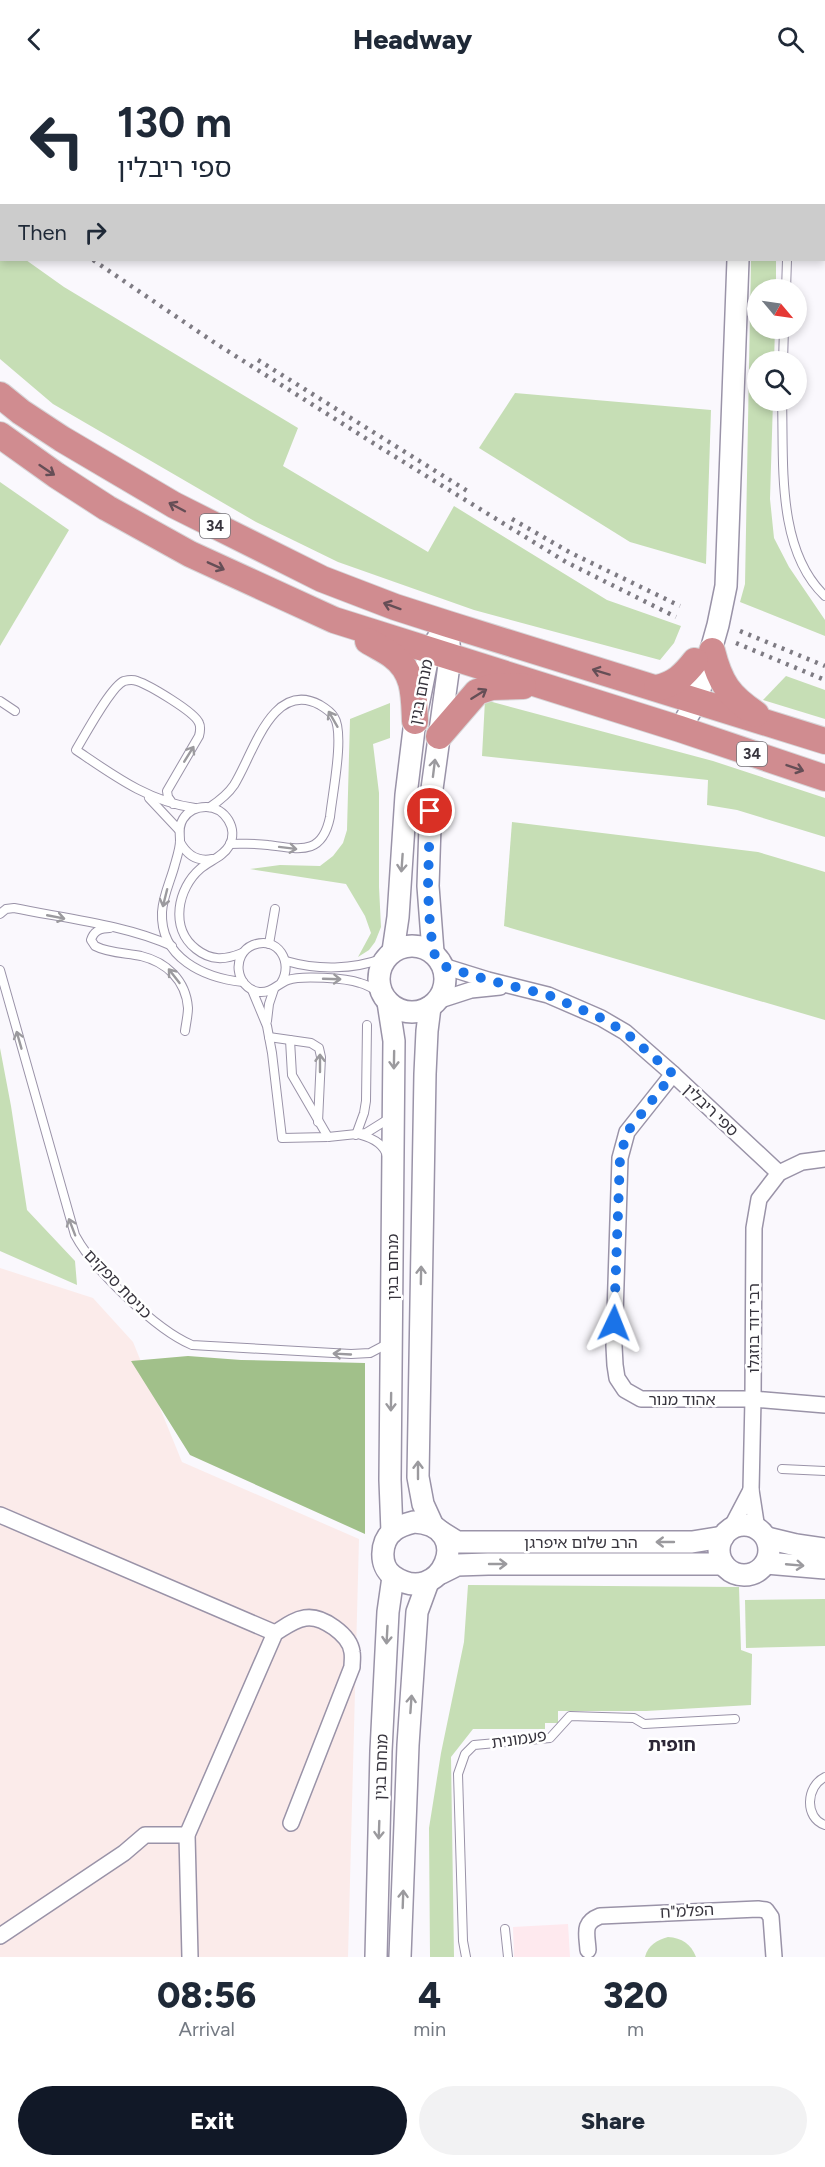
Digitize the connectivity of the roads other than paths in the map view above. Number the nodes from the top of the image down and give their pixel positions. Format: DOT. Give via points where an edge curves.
graph roads {
  1 [pos="738,261"];
  2 [pos="787,261"];
  3 [pos="786,279"];
  4 [pos="0,394"];
  5 [pos="782,411"];
  6 [pos="0,435"];
  7 [pos="825,596"];
  8 [pos="334,620"];
  9 [pos="448,624"];
  10 [pos="440,654"];
  11 [pos="703,656"];
  12 [pos="539,686"];
  13 [pos="678,694"];
  14 [pos="0,701"];
  15 [pos="15,711"];
  16 [pos="415,721"];
  17 [pos="768,723"];
  18 [pos="680,729"];
  19 [pos="439,736"];
  20 [pos="825,741"];
  21 [pos="825,778"];
  22 [pos="146,794"];
  23 [pos="173,804"];
  24 [pos="210,807"];
  25 [pos="195,808"];
  26 [pos="179,830"];
  27 [pos="180,842"];
  28 [pos="230,844"];
  29 [pos="215,858"];
  30 [pos="275,909"];
  31 [pos="0,914"];
  32 [pos="110,928"];
  33 [pos="269,944"];
  34 [pos="172,946"];
  35 [pos="242,953"];
  36 [pos="389,955"];
  37 [pos="438,959"];
  38 [pos="286,961"];
  39 [pos="0,970"];
  40 [pos="243,982"];
  41 [pos="281,983"];
  42 [pos="515,986"];
  43 [pos="274,989"];
  44 [pos="252,990"];
  45 [pos="384,997"];
  46 [pos="434,1004"];
  47 [pos="367,1024"];
  48 [pos="267,1026"];
  49 [pos="185,1031"];
  50 [pos="269,1037"];
  51 [pos="290,1040"];
  52 [pos="673,1074"];
  53 [pos="394,1111"];
  54 [pos="318,1122"];
  55 [pos="356,1135"];
  56 [pos="328,1137"];
  57 [pos="825,1159"];
  58 [pos="778,1173"];
  59 [pos="392,1174"];
  60 [pos="392,1334"];
  61 [pos="753,1399"];
  62 [pos="825,1405"];
  63 [pos="782,1469"];
  64 [pos="825,1471"];
  65 [pos="751,1490"];
  66 [pos="0,1515"];
  67 [pos="437,1529"];
  68 [pos="392,1532"];
  69 [pos="726,1533"];
  70 [pos="762,1533"];
  71 [pos="825,1549"];
  72 [pos="766,1563"];
  73 [pos="723,1564"];
  74 [pos="825,1568"];
  75 [pos="393,1577"];
  76 [pos="434,1577"];
  77 [pos="275,1633"];
  78 [pos="735,1719"];
  79 [pos="825,1777"];
  80 [pos="291,1823"];
  81 [pos="825,1825"];
  82 [pos="186,1835"];
  83 [pos="505,1929"];
  84 [pos="0,1936"];
  85 [pos="588,1950"];
  86 [pos="190,1957"];
  87 [pos="375,1957"];
  88 [pos="400,1957"];
  89 [pos="466,1957"];
  90 [pos="507,1957"];
  91 [pos="774,1957"];
  1 -- 11 [label="main road" via="726,586"];
  2 -- 3 [label="lane"];
  9 -- 4 [label="highway, 34, one-way" via="322,579 174,506 62,439"];
  5 -- 7 [label="lane" via="790,529 806,570"];
  6 -- 8 [label="highway, 34, one-way" via="106,508 179,548"];
  8 -- 10 [label="highway, 34"];
  8 -- 16 [label="highway" via="393,656 408,671"];
  9 -- 10 [label="main road, מנחם בגין"];
  13 -- 9 [label="highway, 34, one-way"];
  10 -- 12 [label="highway, 34"];
  10 -- 16 [label="main road, מנחם בגין"];
  10 -- 19 [label="main road, מנחם בגין"];
  11 -- 13 [label="main road"];
  11 -- 13 [label="highway" via="670,685"];
  11 -- 17 [label="highway" via="729,692"];
  12 -- 18 [label="highway, 34"];
  19 -- 12 [label="highway, one-way" via="477,692 492,687"];
  13 -- 17 [label="highway, 34"];
  13 -- 18 [label="main road"];
  14 -- 15 [label="lane"];
  16 -- 36 [label="main road, מנחם בגין, one-way" via="398,917"];
  17 -- 20 [label="highway, 34"];
  18 -- 21 [label="highway, 34, one-way"];
  37 -- 19 [label="main road, מנחם בגין, one-way" via="428,886 431,796"];
  22 -- 23 [label="lane"];
  23 -- 22 [label="lane, one-way" via="167,791 199,736 199,722 145,685 126,680 115,688 76,750"];
  22 -- 26 [label="lane"];
  23 -- 25 [label="lane"];
  24 -- 25 [label="lane"];
  24 -- 28 [label="lane" via="230,822"];
  28 -- 24 [label="lane, one-way" via="305,849 320,842 328,828 339,740 335,717 312,702 283,704 270,718 234,785"];
  25 -- 26 [label="lane" via="183,818"];
  26 -- 27 [label="lane"];
  27 -- 29 [label="lane" via="197,859"];
  27 -- 34 [label="lane, one-way" via="162,911"];
  28 -- 29 [label="lane"];
  29 -- 35 [label="lane" via="196,873 185,889 180,902 180,926 202,954 218,959"];
  30 -- 33 [label="lane"];
  31 -- 32 [label="lane, one-way" via="14,908"];
  32 -- 34 [label="lane"];
  49 -- 32 [label="lane, one-way" via="188,1008 176,976 155,960 95,946 95,932"];
  33 -- 35 [label="lane" via="256,944"];
  33 -- 38 [label="lane"];
  34 -- 40 [label="lane" via="183,960 204,974"];
  35 -- 40 [label="lane" via="238,969"];
  36 -- 37 [label="main road" via="404,946 415,945"];
  36 -- 38 [label="lane" via="358,966 314,967"];
  36 -- 45 [label="main road" via="378,978"];
  37 -- 42 [label="street, ספי ריבלין"];
  37 -- 46 [label="main road" via="445,981"];
  38 -- 41 [label="lane"];
  60 -- 39 [label="lane, כניסת ספקים, one-way" via="387,1343 370,1353 192,1345 148,1317 93,1262 75,1235"];
  40 -- 44 [label="lane"];
  41 -- 43 [label="lane"];
  41 -- 45 [label="lane, one-way" via="297,978 349,980 367,985"];
  42 -- 46 [label="street, ספי ריבלין" via="471,990"];
  42 -- 52 [label="street, ספי ריבלין" via="548,995 601,1018 625,1032"];
  43 -- 44 [label="lane"];
  43 -- 48 [label="lane"];
  44 -- 48 [label="lane"];
  45 -- 46 [label="main road" via="406,1012 421,1011"];
  45 -- 53 [label="main road, מנחם בגין, one-way" via="394,1041"];
  67 -- 46 [label="main road, מנחם בגין, one-way" via="423,1503 418,1477 425,1074 427,1031"];
  47 -- 55 [label="lane" via="366,1101"];
  48 -- 50 [label="lane"];
  50 -- 51 [label="lane"];
  50 -- 56 [label="lane" via="282,1138"];
  51 -- 54 [label="lane" via="292,1075"];
  54 -- 51 [label="lane, one-way" via="319,1048"];
  52 -- 58 [label="street, ספי ריבלין"];
  52 -- 61 [label="street, אהוד מנור" via="627,1132 620,1158 614,1346 617,1378 625,1390 641,1399"];
  53 -- 55 [label="lane" via="381,1125"];
  53 -- 59 [label="main road, מנחם בגין"];
  54 -- 56 [label="lane"];
  55 -- 56 [label="lane"];
  55 -- 59 [label="lane" via="374,1140 386,1152"];
  57 -- 58 [label="street" via="802,1162"];
  58 -- 61 [label="street, רבי דוד בוזגלו" via="759,1199 753,1228"];
  59 -- 60 [label="main road, מנחם בגין"];
  60 -- 68 [label="main road, מנחם בגין, one-way"];
  61 -- 62 [label="street, אהוד מנור"];
  61 -- 65 [label="street, רבי דוד בוזגלו"];
  63 -- 64 [label="lane"];
  65 -- 69 [label="street, רבי דוד בוזגלו"];
  65 -- 70 [label="street, רבי דוד בוזגלו"];
  66 -- 77 [label="street"];
  67 -- 68 [label="main road" via="414,1522"];
  69 -- 67 [label="main road, הרב שלום איפרגן, one-way" via="692,1542 457,1542"];
  67 -- 76 [label="main road" via="446,1539 448,1557"];
  68 -- 75 [label="main road" via="382,1555"];
  69 -- 70 [label="main road" via="745,1525"];
  69 -- 73 [label="main road" via="719,1551"];
  70 -- 71 [label="main road" via="796,1545"];
  70 -- 72 [label="main road" via="769,1551"];
  72 -- 73 [label="main road" via="743,1575"];
  72 -- 74 [label="main road, one-way"];
  76 -- 73 [label="main road, הרב שלום איפרגן, one-way" via="457,1565"];
  75 -- 76 [label="main road" via="406,1583"];
  75 -- 87 [label="main road, מנחם בגין, one-way" via="381,1751"];
  88 -- 76 [label="main road, מנחם בגין, one-way" via="417,1612"];
  77 -- 80 [label="street" via="292,1621 308,1617 341,1633 352,1651 352,1667"];
  77 -- 82 [label="street"];
  78 -- 89 [label="lane, פעמונית" via="644,1724 634,1718 570,1716 550,1738 474,1744 465,1754 458,1774"];
  79 -- 81 [label="lane" via="811,1793 812,1815"];
  82 -- 84 [label="street" via="145,1834 124,1853"];
  82 -- 86 [label="street"];
  83 -- 90 [label="lane"];
  85 -- 91 [label="street, הפלמ\"ח" via="586,1928 600,1916 758,1909 766,1910 771,1917"];
}
